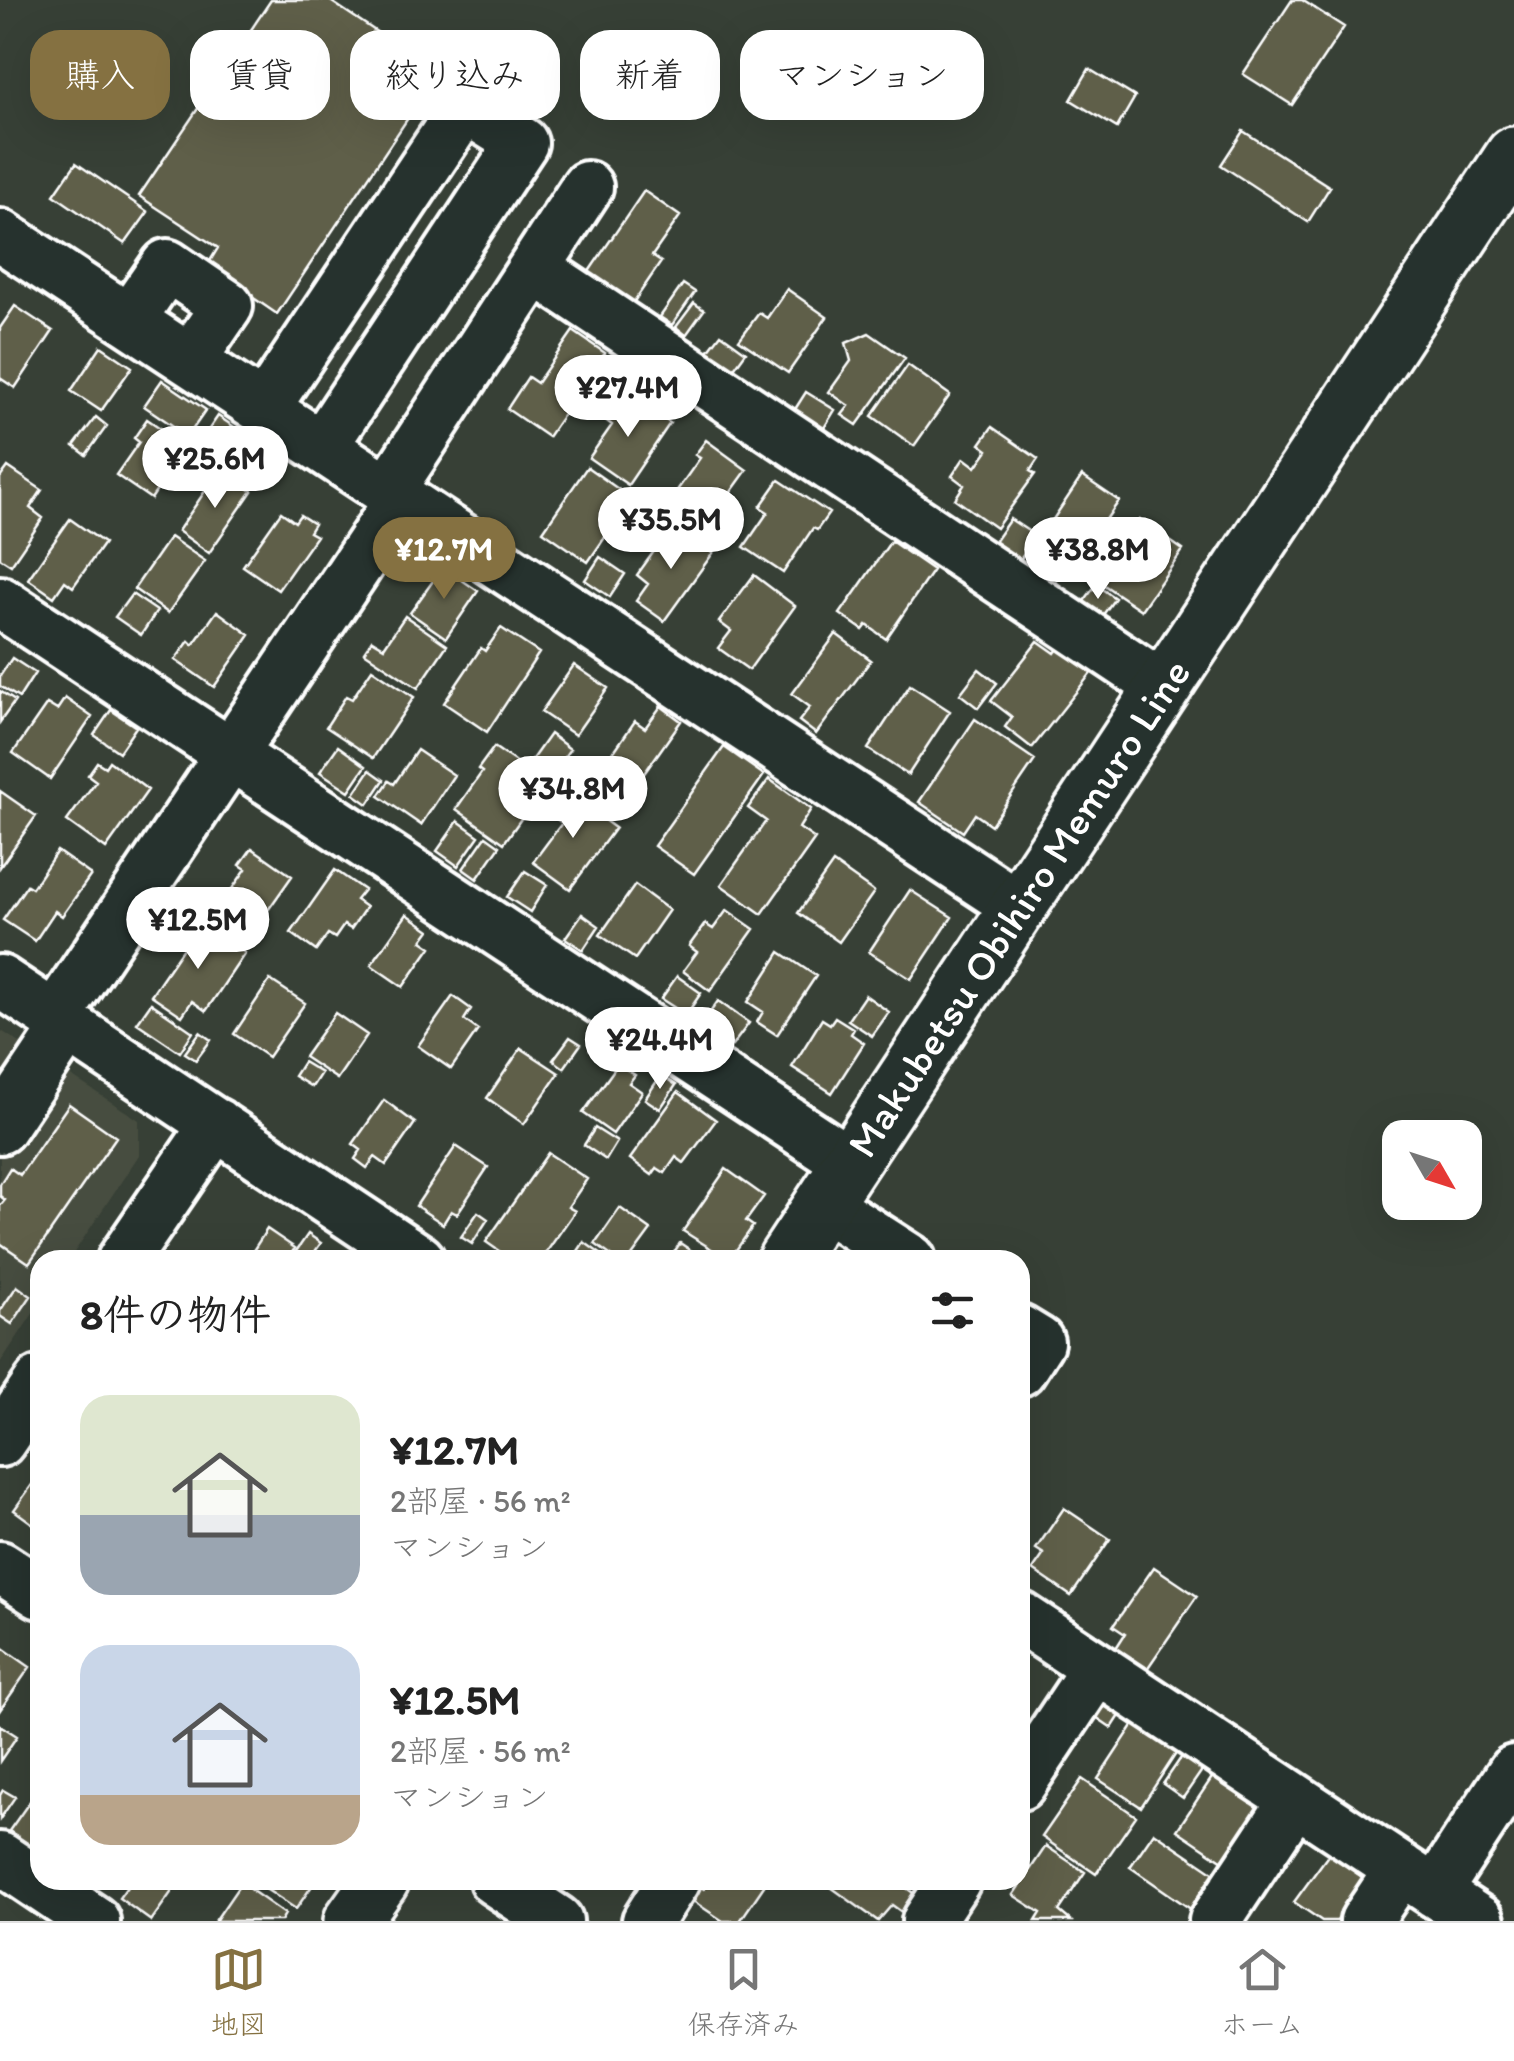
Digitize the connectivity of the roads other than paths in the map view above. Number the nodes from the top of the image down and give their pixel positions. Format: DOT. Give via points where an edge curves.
graph roads {
  1 [pos="1514,155"];
  2 [pos="587,187"];
  3 [pos="389,221"];
  4 [pos="0,234"];
  5 [pos="445,258"];
  6 [pos="534,268"];
  7 [pos="129,320"];
  8 [pos="190,360"];
  9 [pos="264,408"];
  10 [pos="322,446"];
  11 [pos="395,494"];
  12 [pos="0,602"];
  13 [pos="1163,687"];
  14 [pos="233,754"];
  15 [pos="1018,906"];
  16 [pos="0,981"];
  17 [pos="61,1022"];
  18 [pos="216,1124"];
  19 [pos="0,1128"];
  20 [pos="837,1183"];
  21 [pos="130,1250"];
  22 [pos="404,1250"];
  23 [pos="793,1250"];
  24 [pos="901,1250"];
  25 [pos="30,1397"];
  26 [pos="0,1441"];
  27 [pos="0,1567"];
  28 [pos="30,1586"];
  29 [pos="1030,1624"];
  30 [pos="1098,1668"];
  31 [pos="1030,1769"];
  32 [pos="1507,1795"];
  33 [pos="1295,1800"];
  34 [pos="0,1858"];
  35 [pos="30,1878"];
  36 [pos="1418,1880"];
  37 [pos="48,1890"];
  38 [pos="374,1890"];
  39 [pos="509,1890"];
  40 [pos="668,1890"];
  41 [pos="948,1890"];
  42 [pos="94,1921"];
  43 [pos="352,1921"];
  44 [pos="557,1921"];
  45 [pos="648,1921"];
  46 [pos="928,1921"];
  47 [pos="1215,1921"];
  48 [pos="1366,1921"];
  49 [pos="1479,1921"];
  1 -- 13 [label="main road, Makubetsu Obihiro Memuro Line"];
  2 -- 6 [label="street"];
  3 -- 5 [label="street"];
  3 -- 5 [label="street" via="466,107 522,143"];
  3 -- 9 [label="street"];
  4 -- 7 [label="street"];
  5 -- 10 [label="street"];
  6 -- 11 [label="street"];
  6 -- 13 [label="street"];
  7 -- 8 [label="street"];
  7 -- 8 [label="street" via="167,265 227,306"];
  8 -- 9 [label="street"];
  9 -- 10 [label="street"];
  10 -- 11 [label="street"];
  11 -- 14 [label="street"];
  11 -- 15 [label="street"];
  12 -- 14 [label="street"];
  13 -- 15 [label="main road, Makubetsu Obihiro Memuro Line"];
  14 -- 17 [label="street"];
  14 -- 20 [label="street"];
  15 -- 20 [label="main road, Makubetsu Obihiro Memuro Line"];
  16 -- 17 [label="street"];
  17 -- 18 [label="street"];
  17 -- 19 [label="street"];
  18 -- 21 [label="street"];
  18 -- 22 [label="street"];
  20 -- 23 [label="main road, Makubetsu Obihiro Memuro Line"];
  20 -- 24 [label="street"];
  25 -- 26 [label="street"];
  27 -- 28 [label="street"];
  29 -- 30 [label="street"];
  30 -- 31 [label="street"];
  30 -- 33 [label="street"];
  32 -- 36 [label="street"];
  33 -- 36 [label="street"];
  33 -- 47 [label="street"];
  34 -- 35 [label="street"];
  36 -- 48 [label="street"];
  36 -- 49 [label="street"];
  37 -- 42 [label="street"];
  38 -- 43 [label="main road"];
  39 -- 44 [label="street"];
  40 -- 45 [label="street"];
  41 -- 46 [label="street"];
}
